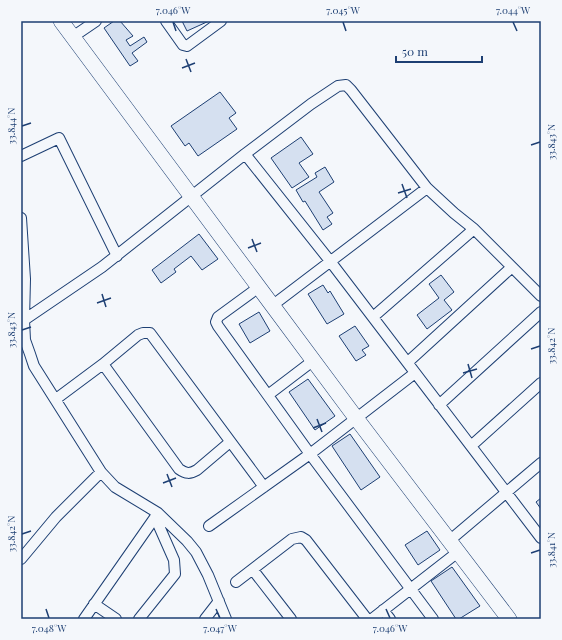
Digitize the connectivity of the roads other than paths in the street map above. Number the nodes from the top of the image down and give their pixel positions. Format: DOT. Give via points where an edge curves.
graph roads {
  1 [pos="61,21"];
  2 [pos="96,21"];
  3 [pos="166,21"];
  4 [pos="221,21"];
  5 [pos="74,36"];
  6 [pos="245,154"];
  7 [pos="21,156"];
  8 [pos="427,188"];
  9 [pos="191,197"];
  10 [pos="21,218"];
  11 [pos="474,229"];
  12 [pos="116,256"];
  13 [pos="330,260"];
  14 [pos="512,267"];
  15 [pos="260,287"];
  16 [pos="541,296"];
  17 [pos="273,305"];
  18 [pos="541,312"];
  19 [pos="373,317"];
  20 [pos="24,320"];
  21 [pos="314,360"];
  22 [pos="408,362"];
  23 [pos="103,364"];
  24 [pos="416,373"];
  25 [pos="541,383"];
  26 [pos="268,395"];
  27 [pos="56,399"];
  28 [pos="439,405"];
  29 [pos="356,418"];
  30 [pos="230,442"];
  31 [pos="471,446"];
  32 [pos="310,454"];
  33 [pos="540,467"];
  34 [pos="101,472"];
  35 [pos="264,487"];
  36 [pos="507,494"];
  37 [pos="157,515"];
  38 [pos="209,526"];
  39 [pos="541,538"];
  40 [pos="453,546"];
  41 [pos="21,559"];
  42 [pos="253,570"];
  43 [pos="236,582"];
  44 [pos="411,588"];
  45 [pos="219,601"];
  46 [pos="94,604"];
  47 [pos="383,610"];
  48 [pos="84,619"];
  49 [pos="116,619"];
  50 [pos="139,619"];
  51 [pos="205,619"];
  52 [pos="226,619"];
  53 [pos="291,619"];
  54 [pos="367,619"];
  55 [pos="372,619"];
  56 [pos="390,619"];
  57 [pos="434,619"];
  58 [pos="509,619"];
  1 -- 5 [label="street"];
  2 -- 5 [label="street"];
  3 -- 4 [label="street" via="184,45 188,46"];
  5 -- 9 [label="street"];
  6 -- 8 [label="street" via="311,104 342,85 351,90"];
  6 -- 9 [label="street"];
  6 -- 13 [label="street"];
  7 -- 12 [label="street" via="59,138"];
  8 -- 11 [label="street"];
  8 -- 13 [label="street"];
  9 -- 12 [label="street"];
  9 -- 15 [label="street"];
  10 -- 20 [label="street" via="25,279"];
  11 -- 14 [label="street"];
  11 -- 19 [label="street"];
  12 -- 20 [label="street"];
  13 -- 17 [label="street"];
  13 -- 19 [label="street"];
  14 -- 16 [label="street"];
  14 -- 22 [label="street"];
  15 -- 17 [label="street"];
  15 -- 26 [label="street" via="218,317 216,322"];
  17 -- 21 [label="street"];
  18 -- 28 [label="street"];
  19 -- 22 [label="street"];
  20 -- 27 [label="street" via="25,340 34,366"];
  21 -- 26 [label="street"];
  21 -- 29 [label="street"];
  22 -- 24 [label="street"];
  23 -- 27 [label="street"];
  23 -- 30 [label="street" via="138,335 150,334"];
  23 -- 30 [label="street" via="179,469 185,473 197,470"];
  24 -- 28 [label="street"];
  24 -- 29 [label="street"];
  25 -- 31 [label="street"];
  26 -- 32 [label="street"];
  27 -- 34 [label="street"];
  28 -- 31 [label="street"];
  29 -- 32 [label="street"];
  29 -- 40 [label="street"];
  30 -- 35 [label="street"];
  31 -- 36 [label="street"];
  32 -- 35 [label="street"];
  32 -- 44 [label="street"];
  33 -- 36 [label="street"];
  34 -- 37 [label="street" via="115,487"];
  34 -- 41 [label="street" via="65,507"];
  35 -- 38 [label="street"];
  36 -- 39 [label="street"];
  36 -- 40 [label="street"];
  37 -- 45 [label="street" via="188,541 196,552"];
  37 -- 46 [label="street"];
  37 -- 50 [label="street" via="174,560 175,570 173,578"];
  40 -- 44 [label="street"];
  40 -- 58 [label="street"];
  42 -- 43 [label="street"];
  42 -- 53 [label="street"];
  42 -- 54 [label="street" via="292,538 306,540"];
  44 -- 47 [label="street"];
  44 -- 57 [label="street"];
  45 -- 51 [label="street"];
  45 -- 52 [label="street"];
  46 -- 48 [label="street"];
  46 -- 49 [label="street"];
  47 -- 55 [label="street"];
  47 -- 56 [label="street"];
}
